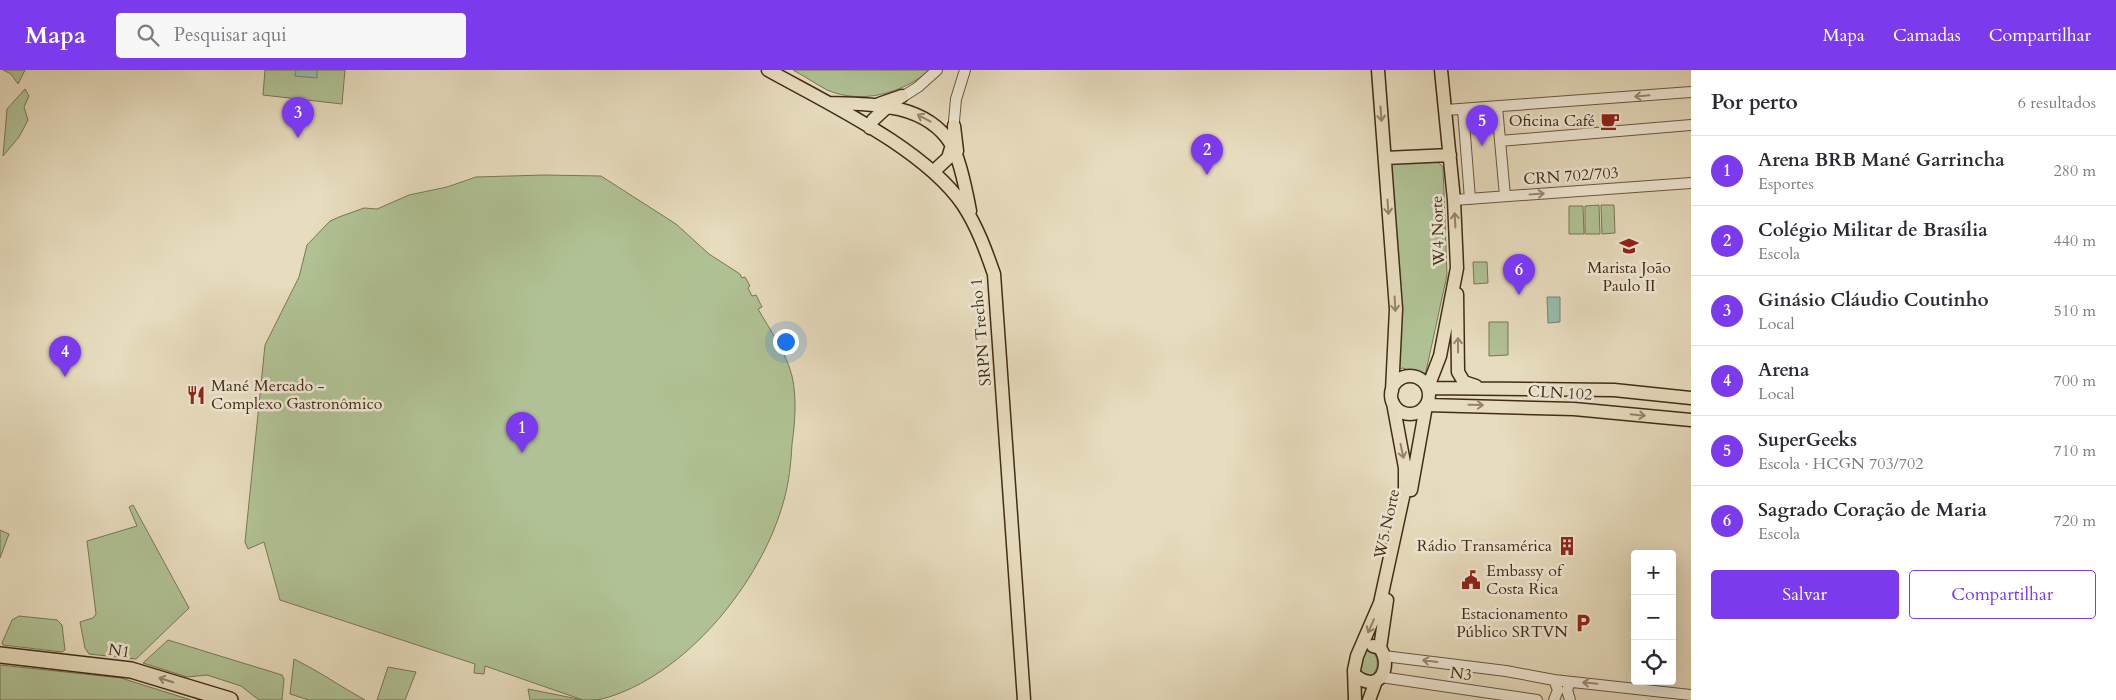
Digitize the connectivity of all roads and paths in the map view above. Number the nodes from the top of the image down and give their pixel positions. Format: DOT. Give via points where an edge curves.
graph roads {
  1 [pos="768,70"];
  2 [pos="937,70"];
  3 [pos="965,70"];
  4 [pos="1378,70"];
  5 [pos="1441,70"];
  6 [pos="1691,92"];
  7 [pos="902,96"];
  8 [pos="826,103"];
  9 [pos="869,106"];
  10 [pos="887,107"];
  11 [pos="1497,107"];
  12 [pos="1446,110"];
  13 [pos="1463,110"];
  14 [pos="1691,125"];
  15 [pos="954,126"];
  16 [pos="870,128"];
  17 [pos="1500,141"];
  18 [pos="952,145"];
  19 [pos="1450,155"];
  20 [pos="1385,158"];
  21 [pos="958,164"];
  22 [pos="933,172"];
  23 [pos="1691,183"];
  24 [pos="1505,196"];
  25 [pos="1470,199"];
  26 [pos="1454,200"];
  27 [pos="973,223"];
  28 [pos="1457,268"];
  29 [pos="1428,388"];
  30 [pos="1491,388"];
  31 [pos="1515,388"];
  32 [pos="1392,397"];
  33 [pos="1691,398"];
  34 [pos="1427,405"];
  35 [pos="1515,406"];
  36 [pos="1691,420"];
  37 [pos="1360,648"];
  38 [pos="1382,652"];
  39 [pos="0,655"];
  40 [pos="1356,676"];
  41 [pos="1378,679"];
  42 [pos="1554,680"];
  43 [pos="1570,682"];
  44 [pos="1691,695"];
  45 [pos="230,700"];
  46 [pos="1024,700"];
  47 [pos="1355,700"];
  48 [pos="1369,700"];
  49 [pos="1537,700"];
  50 [pos="1554,700"];
  51 [pos="1570,700"];
  1 -- 8 [label="main road, SRPN Trecho 1"];
  2 -- 7 [label="street"];
  3 -- 15 [label="street" via="956,99"];
  4 -- 20 [label="main road, one-way"];
  5 -- 12 [label="main road, W4 Norte"];
  6 -- 11 [label="street, one-way"];
  7 -- 9 [label="main road"];
  7 -- 10 [label="street"];
  8 -- 9 [label="main road"];
  8 -- 16 [label="main road, SRPN Trecho 1"];
  9 -- 10 [label="main road"];
  10 -- 16 [label="main road" via="873,120"];
  18 -- 10 [label="main road, one-way" via="941,131 921,116"];
  11 -- 13 [label="street"];
  11 -- 17 [label="street"];
  12 -- 13 [label="street"];
  12 -- 19 [label="main road, W4 Norte"];
  13 -- 25 [label="street"];
  14 -- 17 [label="street"];
  15 -- 18 [label="street"];
  15 -- 21 [label="main road"];
  16 -- 22 [label="main road, SRPN Trecho 1"];
  17 -- 24 [label="street"];
  18 -- 21 [label="main road"];
  18 -- 22 [label="main road" via="948,158"];
  19 -- 20 [label="main road"];
  19 -- 26 [label="main road, W4 Norte"];
  20 -- 32 [label="main road, one-way" via="1396,309"];
  21 -- 27 [label="main road"];
  22 -- 27 [label="main road, SRPN Trecho 1" via="963,205"];
  24 -- 23 [label="street, CRN 702/703, one-way"];
  24 -- 25 [label="street, CRN 702/703"];
  25 -- 26 [label="street, CRN 702/703"];
  28 -- 26 [label="main road, W4 Norte, one-way"];
  27 -- 46 [label="main road, SRPN Trecho 1" via="994,274"];
  28 -- 29 [label="main road, W4 Norte" via="1440,356"];
  30 -- 28 [label="main road, one-way" via="1464,382 1458,372"];
  29 -- 30 [label="main road, CLN 102"];
  29 -- 32 [label="main road" via="1423,381 1408,376 1400,379"];
  29 -- 34 [label="main road"];
  30 -- 31 [label="main road, CLN 102"];
  31 -- 33 [label="main road, CLN 102" via="1614,390"];
  31 -- 35 [label="main road"];
  32 -- 34 [label="main road" via="1400,412 1406,414 1418,413"];
  32 -- 37 [label="main road, one-way" via="1405,468 1405,488 1380,603"];
  34 -- 35 [label="main road, CLN 102, one-way"];
  34 -- 38 [label="main road, W5 Norte" via="1387,601"];
  35 -- 36 [label="main road, CLN 102, one-way"];
  37 -- 38 [label="main road" via="1366,646"];
  37 -- 40 [label="main road" via="1355,663"];
  38 -- 41 [label="main road" via="1384,670"];
  42 -- 38 [label="street, one-way"];
  45 -- 39 [label="highway, N1, one-way" via="131,670"];
  40 -- 41 [label="main road" via="1364,681"];
  40 -- 47 [label="main road"];
  41 -- 48 [label="main road"];
  41 -- 49 [label="street, N3"];
  42 -- 43 [label="street"];
  42 -- 50 [label="street" via="1558,690"];
  44 -- 43 [label="street, one-way"];
  43 -- 51 [label="street" via="1567,690"];
}
